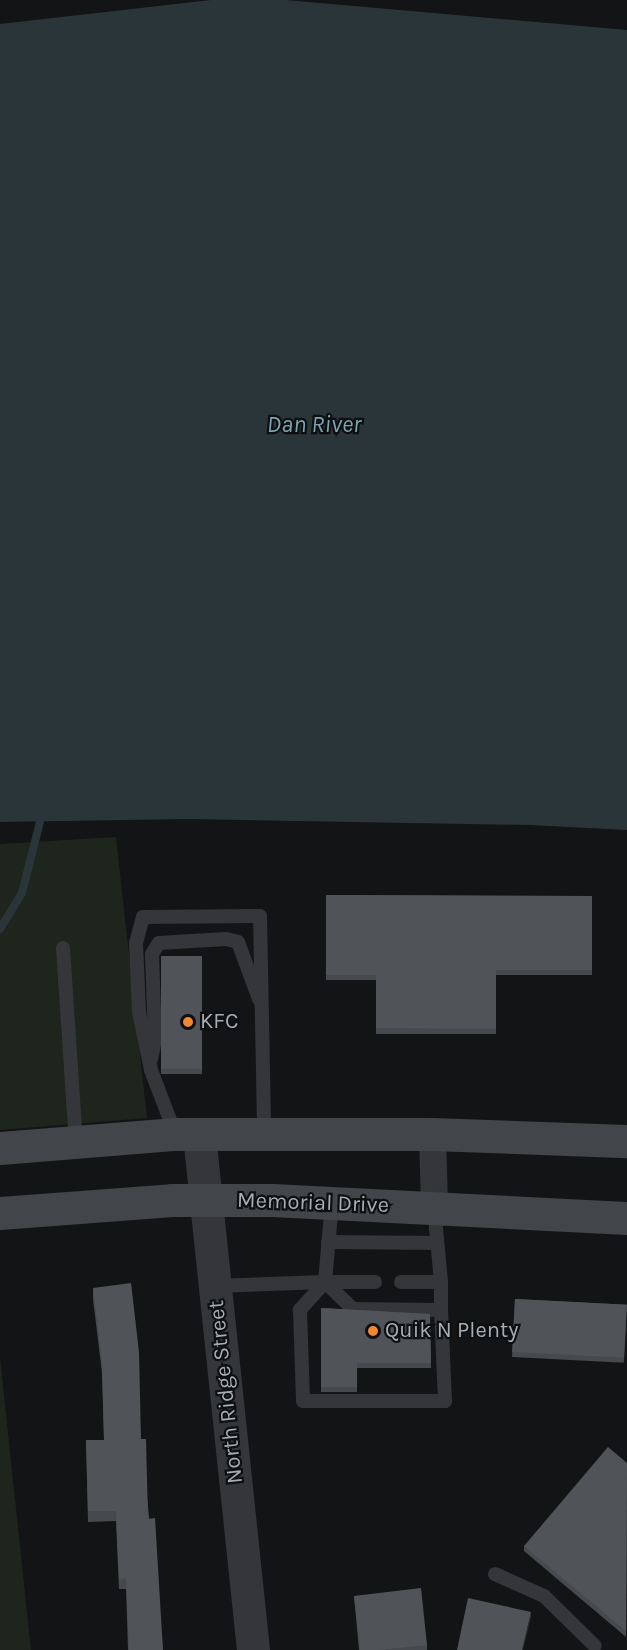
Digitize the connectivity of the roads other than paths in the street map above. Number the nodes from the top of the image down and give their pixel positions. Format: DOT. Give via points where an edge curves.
graph roads {
  1 [pos="63,948"];
  2 [pos="262,1006"];
  3 [pos="150,1065"];
  4 [pos="187,1134"];
  5 [pos="264,1134"];
  6 [pos="432,1134"];
  7 [pos="627,1141"];
  8 [pos="76,1142"];
  9 [pos="0,1148"];
  10 [pos="206,1200"];
  11 [pos="332,1202"];
  12 [pos="434,1206"];
  13 [pos="0,1212"];
  14 [pos="627,1218"];
  15 [pos="328,1242"];
  16 [pos="437,1243"];
  17 [pos="325,1282"];
  18 [pos="375,1282"];
  19 [pos="401,1282"];
  20 [pos="441,1282"];
  21 [pos="215,1286"];
  22 [pos="441,1310"];
  23 [pos="495,1574"];
  24 [pos="595,1649"];
  25 [pos="253,1650"];
  1 -- 8 [label="lane"];
  2 -- 3 [label="lane" via="238,942 226,939 159,943 152,954 154,1040"];
  2 -- 3 [label="lane" via="260,916 143,917 136,943 139,1012"];
  2 -- 5 [label="lane"];
  3 -- 4 [label="lane"];
  4 -- 5 [label="main road"];
  4 -- 8 [label="main road"];
  4 -- 10 [label="street, North Ridge Street"];
  5 -- 6 [label="main road"];
  6 -- 7 [label="main road"];
  6 -- 12 [label="street"];
  8 -- 9 [label="main road"];
  10 -- 11 [label="main road, Memorial Drive"];
  10 -- 13 [label="main road, Memorial Drive"];
  10 -- 21 [label="street, North Ridge Street"];
  11 -- 12 [label="main road, Memorial Drive"];
  11 -- 15 [label="lane"];
  12 -- 14 [label="main road, Memorial Drive"];
  12 -- 16 [label="lane"];
  15 -- 16 [label="lane"];
  15 -- 17 [label="lane"];
  16 -- 20 [label="lane"];
  17 -- 18 [label="lane"];
  17 -- 21 [label="lane"];
  17 -- 22 [label="lane" via="353,1309"];
  17 -- 22 [label="lane" via="300,1310 303,1401 445,1401"];
  19 -- 20 [label="lane"];
  20 -- 22 [label="lane"];
  21 -- 25 [label="street, North Ridge Street"];
  23 -- 24 [label="lane" via="544,1596"];
}
